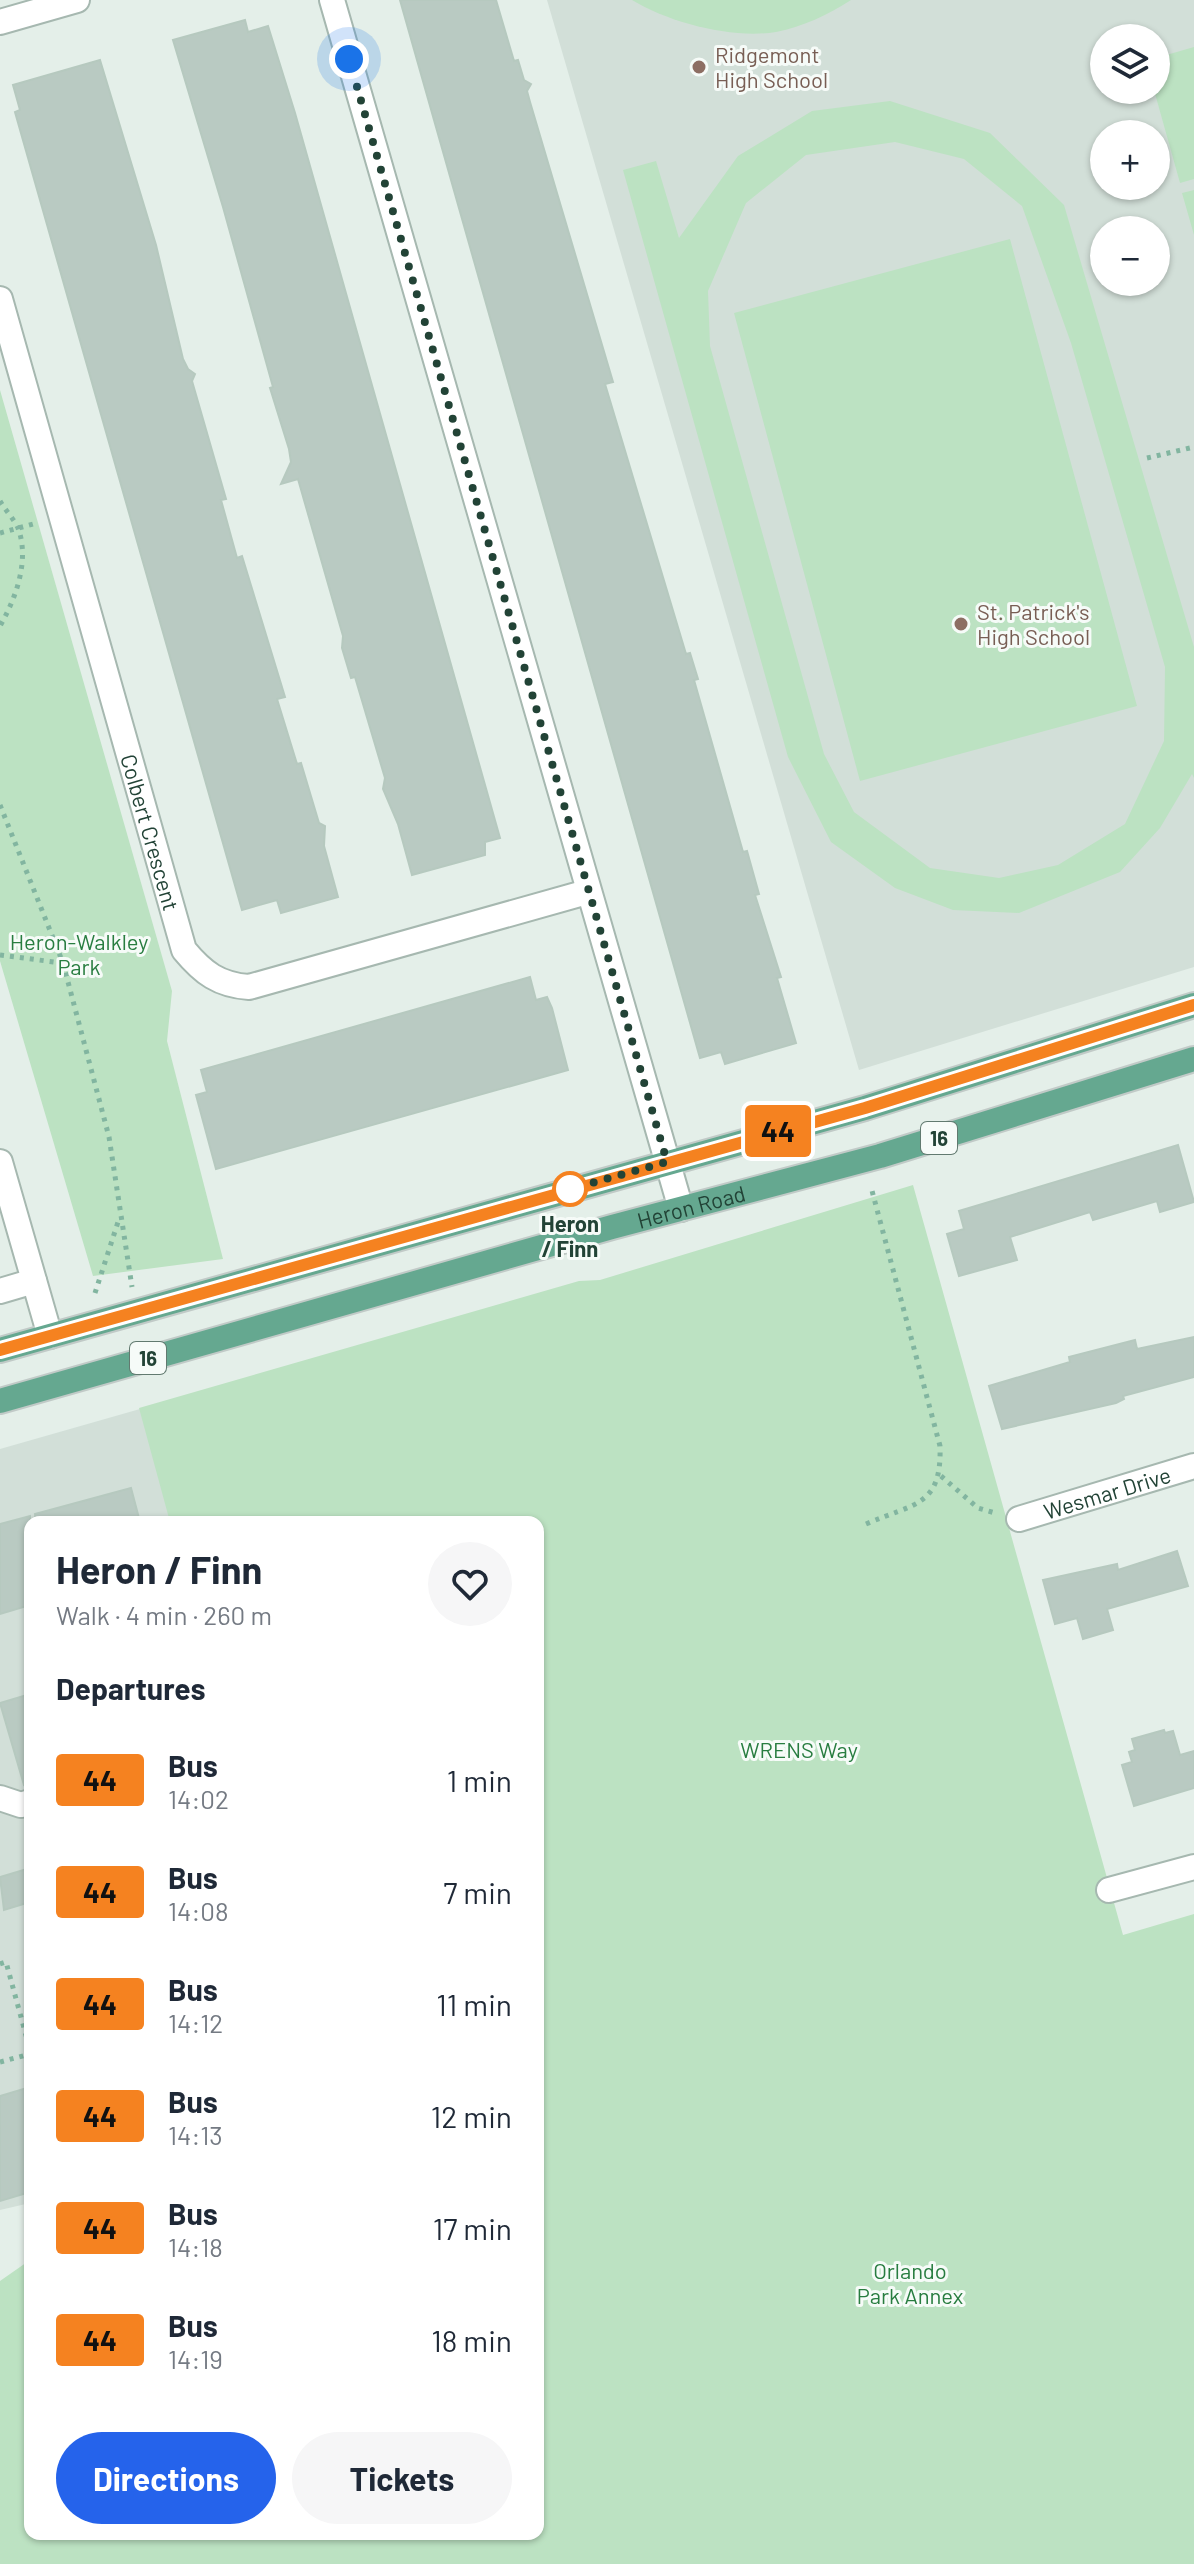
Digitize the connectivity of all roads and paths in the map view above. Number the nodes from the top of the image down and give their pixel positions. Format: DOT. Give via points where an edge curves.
graph roads {
  1 [pos="77,0"];
  2 [pos="332,0"];
  3 [pos="0,22"];
  4 [pos="0,299"];
  5 [pos="1194,447"];
  6 [pos="1147,458"];
  7 [pos="0,501"];
  8 [pos="61,517"];
  9 [pos="18,528"];
  10 [pos="0,533"];
  11 [pos="0,626"];
  12 [pos="0,805"];
  13 [pos="587,892"];
  14 [pos="0,955"];
  15 [pos="63,963"];
  16 [pos="1194,1005"];
  17 [pos="1194,1059"];
  18 [pos="863,1160"];
  19 [pos="0,1162"];
  20 [pos="667,1162"];
  21 [pos="6,1209"];
  22 [pos="681,1209"];
  23 [pos="119,1219"];
  24 [pos="34,1281"];
  25 [pos="132,1288"];
  26 [pos="0,1291"];
  27 [pos="95,1293"];
  28 [pos="50,1336"];
  29 [pos="0,1350"];
  30 [pos="0,1401"];
  31 [pos="1194,1466"];
  32 [pos="941,1476"];
  33 [pos="1019,1519"];
  34 [pos="866,1524"];
  35 [pos="0,1798"];
  36 [pos="24,1804"];
  37 [pos="1194,1867"];
  38 [pos="1109,1890"];
  39 [pos="0,1964"];
  40 [pos="24,2030"];
  41 [pos="24,2054"];
  42 [pos="0,2062"];
  1 -- 3 [label="street"];
  2 -- 13 [label="street"];
  4 -- 8 [label="street, Colbert Crescent"];
  5 -- 6 [label="path"];
  7 -- 9 [label="path"];
  8 -- 9 [label="path"];
  8 -- 13 [label="street, Colbert Crescent" via="184,950 202,972 228,986 249,987"];
  9 -- 10 [label="path"];
  9 -- 11 [label="path" via="22,553 16,598"];
  12 -- 15 [label="path"];
  13 -- 20 [label="street"];
  14 -- 15 [label="path"];
  15 -- 23 [label="path" via="109,1137"];
  16 -- 20 [label="main road, 16" via="865,1108"];
  17 -- 18 [label="main road, Heron Road / 16"];
  18 -- 22 [label="main road, Heron Road / 16"];
  18 -- 32 [label="path" via="940,1446"];
  19 -- 21 [label="street"];
  20 -- 22 [label="street"];
  20 -- 28 [label="main road, 16"];
  21 -- 24 [label="street"];
  22 -- 30 [label="main road, Heron Road / 16"];
  23 -- 25 [label="path"];
  23 -- 27 [label="path"];
  24 -- 26 [label="street"];
  24 -- 28 [label="street"];
  28 -- 29 [label="main road, 16"];
  31 -- 33 [label="street, Wesmar Drive"];
  32 -- 33 [label="path" via="978,1508"];
  32 -- 34 [label="path" via="929,1497"];
  35 -- 36 [label="street"];
  37 -- 38 [label="street"];
  39 -- 40 [label="path" via="6,1962"];
  41 -- 42 [label="path"];
}
